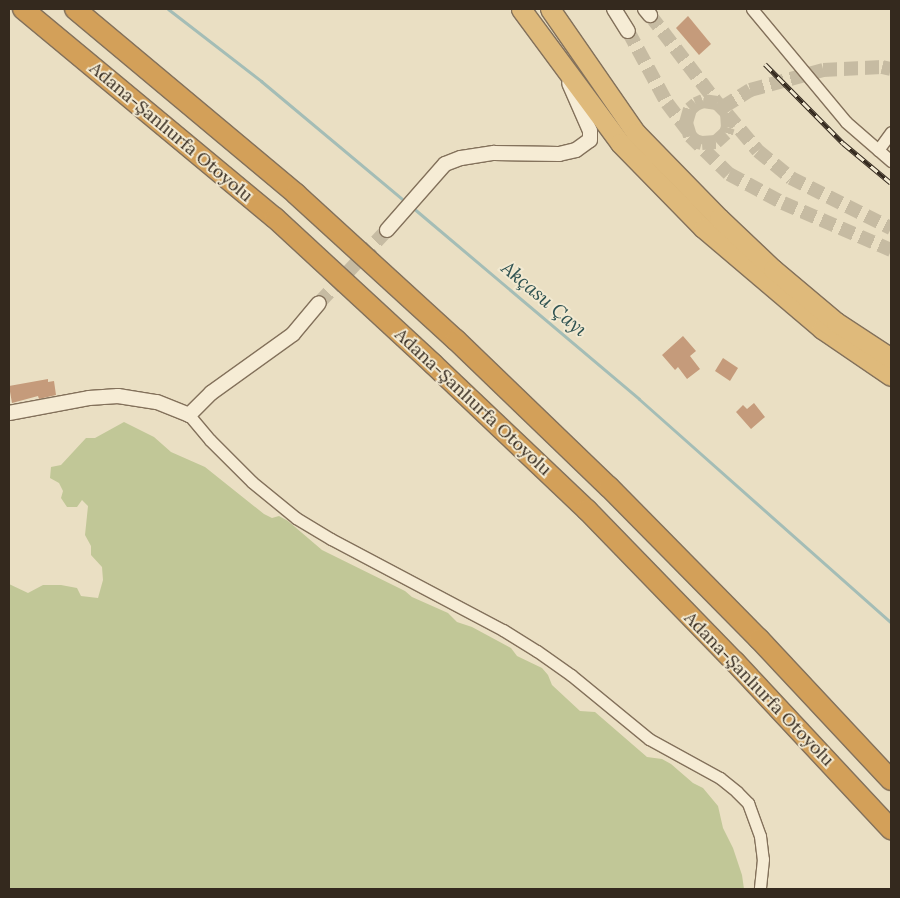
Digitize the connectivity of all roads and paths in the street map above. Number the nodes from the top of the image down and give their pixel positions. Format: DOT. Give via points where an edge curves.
graph roads {
  1 [pos="23,9"];
  2 [pos="75,9"];
  3 [pos="521,9"];
  4 [pos="550,9"];
  5 [pos="614,9"];
  6 [pos="752,9"];
  7 [pos="628,32"];
  8 [pos="563,68"];
  9 [pos="891,132"];
  10 [pos="878,150"];
  11 [pos="891,161"];
  12 [pos="387,230"];
  13 [pos="319,303"];
  14 [pos="891,358"];
  15 [pos="891,376"];
  16 [pos="9,413"];
  17 [pos="189,415"];
  18 [pos="891,780"];
  19 [pos="891,830"];
  20 [pos="760,889"];
  1 -- 19 [label="highway, Adana-Şanlıurfa Otoyolu" via="275,218 434,364 735,662"];
  2 -- 18 [label="highway, Adana-Şanlıurfa Otoyolu" via="296,194 456,340 623,501"];
  3 -- 8 [label="highway"];
  4 -- 14 [label="highway" via="636,133 698,197 773,269 836,322"];
  5 -- 7 [label="street"];
  6 -- 10 [label="street" via="846,122"];
  8 -- 12 [label="street" via="590,131 590,140 576,150 559,154 494,153 445,164"];
  8 -- 15 [label="highway" via="620,143 704,228 822,330"];
  9 -- 10 [label="street"];
  10 -- 11 [label="street"];
  13 -- 17 [label="street" via="293,334 211,394"];
  16 -- 17 [label="street" via="118,396 157,402"];
  17 -- 20 [label="street" via="252,482 296,518 537,651 649,739 720,778 737,792 748,803 760,836 763,860"];
}
